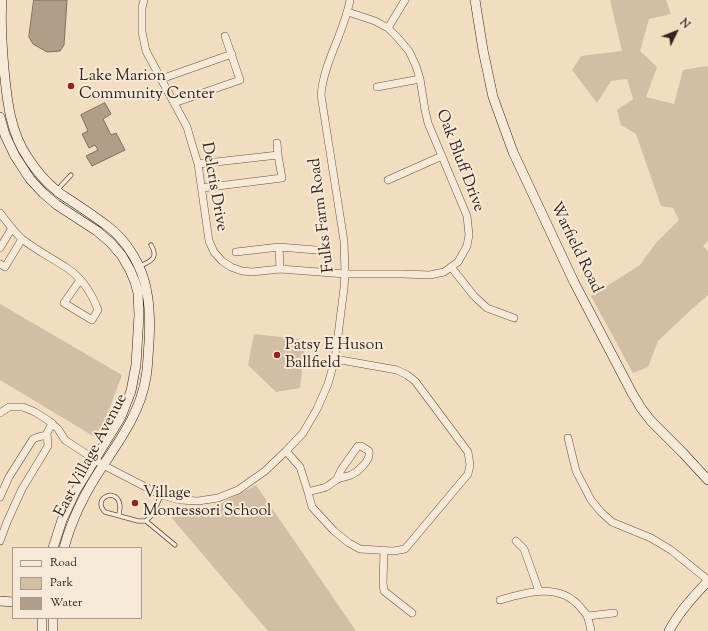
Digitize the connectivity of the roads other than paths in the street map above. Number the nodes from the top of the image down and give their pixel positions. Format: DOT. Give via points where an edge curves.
graph roads {
  1 [pos="2,0"];
  2 [pos="144,0"];
  3 [pos="350,0"];
  4 [pos="405,0"];
  5 [pos="475,0"];
  6 [pos="348,12"];
  7 [pos="388,28"];
  8 [pos="225,36"];
  9 [pos="232,54"];
  10 [pos="161,79"];
  11 [pos="420,79"];
  12 [pos="3,87"];
  13 [pos="377,87"];
  14 [pos="174,103"];
  15 [pos="0,117"];
  16 [pos="277,144"];
  17 [pos="278,155"];
  18 [pos="442,156"];
  19 [pos="198,164"];
  20 [pos="71,175"];
  21 [pos="388,180"];
  22 [pos="202,188"];
  23 [pos="56,191"];
  24 [pos="0,213"];
  25 [pos="12,228"];
  26 [pos="22,239"];
  27 [pos="151,245"];
  28 [pos="279,247"];
  29 [pos="0,248"];
  30 [pos="316,250"];
  31 [pos="236,252"];
  32 [pos="0,264"];
  33 [pos="139,266"];
  34 [pos="451,267"];
  35 [pos="280,269"];
  36 [pos="345,274"];
  37 [pos="80,280"];
  38 [pos="514,318"];
  39 [pos="335,359"];
  40 [pos="0,413"];
  41 [pos="52,423"];
  42 [pos="47,435"];
  43 [pos="568,438"];
  44 [pos="286,451"];
  45 [pos="99,462"];
  46 [pos="337,479"];
  47 [pos="708,480"];
  48 [pos="308,492"];
  49 [pos="161,495"];
  50 [pos="0,497"];
  51 [pos="119,516"];
  52 [pos="146,521"];
  53 [pos="0,541"];
  54 [pos="516,541"];
  55 [pos="175,545"];
  56 [pos="53,547"];
  57 [pos="64,547"];
  58 [pos="384,550"];
  59 [pos="708,580"];
  60 [pos="539,591"];
  61 [pos="500,600"];
  62 [pos="0,601"];
  63 [pos="12,602"];
  64 [pos="412,613"];
  65 [pos="614,613"];
  66 [pos="588,616"];
  67 [pos="42,619"];
  68 [pos="53,619"];
  69 [pos="42,631"];
  70 [pos="53,631"];
  71 [pos="591,631"];
  72 [pos="669,631"];
  1 -- 12 [label="street, East Village Avenue"];
  2 -- 10 [label="street, Delcris Drive" via="142,32 146,52"];
  3 -- 6 [label="street, Fulks Farm Road"];
  4 -- 7 [label="street"];
  5 -- 47 [label="street, Warfield Road" via="492,97 513,152 574,282 641,408"];
  6 -- 7 [label="street, Oak Bluff Drive"];
  6 -- 36 [label="street, Fulks Farm Road" via="326,67 321,96 344,241"];
  7 -- 11 [label="street, Oak Bluff Drive" via="409,51"];
  8 -- 9 [label="street"];
  9 -- 10 [label="street"];
  9 -- 14 [label="street" via="240,80"];
  10 -- 14 [label="street, Delcris Drive"];
  11 -- 13 [label="street"];
  11 -- 18 [label="street, Oak Bluff Drive" via="424,110"];
  12 -- 23 [label="street, East Village Avenue" via="17,137 28,159"];
  14 -- 19 [label="street, Delcris Drive" via="187,127"];
  15 -- 45 [label="street, East Village Avenue" via="14,156 30,179 57,205 111,243 122,256 138,292 136,365 131,391"];
  16 -- 17 [label="street"];
  17 -- 19 [label="street"];
  17 -- 22 [label="street" via="282,178"];
  18 -- 21 [label="street"];
  18 -- 34 [label="street, Oak Bluff Drive" via="467,216 469,235 467,246 458,262"];
  19 -- 22 [label="street, Delcris Drive"];
  20 -- 23 [label="lane"];
  22 -- 35 [label="street, Delcris Drive" via="209,241 222,261 242,271"];
  23 -- 33 [label="street, East Village Avenue" via="117,234"];
  24 -- 25 [label="street"];
  25 -- 26 [label="street"];
  25 -- 29 [label="street"];
  26 -- 32 [label="street" via="5,267"];
  26 -- 37 [label="street" via="68,268"];
  27 -- 33 [label="lane" via="155,255 150,261"];
  28 -- 30 [label="street"];
  28 -- 31 [label="street"];
  28 -- 35 [label="street"];
  33 -- 45 [label="street, East Village Avenue" via="149,302 146,377 134,416"];
  34 -- 36 [label="street, Oak Bluff Drive" via="444,272 430,275"];
  34 -- 38 [label="street" via="487,308"];
  35 -- 36 [label="street, Delcris Drive"];
  36 -- 39 [label="street, Fulks Farm Road"];
  37 -- 37 [label="street" via="98,310 92,320 64,303"];
  39 -- 44 [label="street, Fulks Farm Road" via="317,409 303,432"];
  39 -- 58 [label="street" via="398,370 407,375 468,452 468,474 405,549"];
  40 -- 41 [label="street, Fulks Farm Road" via="10,407 23,407"];
  41 -- 42 [label="street"];
  41 -- 45 [label="street, Fulks Farm Road" via="65,440"];
  42 -- 50 [label="street" via="33,439 9,477"];
  42 -- 53 [label="street" via="48,446 22,489"];
  43 -- 59 [label="street" via="576,471 600,512 612,522 651,538 671,550"];
  44 -- 48 [label="street" via="300,467"];
  44 -- 49 [label="street, Fulks Farm Road" via="265,471 238,490 218,498 198,501"];
  45 -- 49 [label="street, Fulks Farm Road"];
  45 -- 56 [label="street, East Village Avenue" via="75,492"];
  45 -- 57 [label="street, East Village Avenue"];
  46 -- 46 [label="street" via="360,469 368,458 369,451 358,446"];
  46 -- 48 [label="street" via="323,488"];
  48 -- 58 [label="street" via="312,507 349,543 360,549"];
  49 -- 52 [label="lane" via="153,514"];
  51 -- 51 [label="lane" via="102,509 100,504 106,496 115,496 118,500"];
  51 -- 52 [label="lane"];
  52 -- 55 [label="lane"];
  54 -- 60 [label="street" via="524,549"];
  58 -- 64 [label="street" via="384,591"];
  59 -- 72 [label="street" via="688,602"];
  60 -- 61 [label="street"];
  60 -- 66 [label="street" via="557,592 567,596"];
  62 -- 63 [label="street"];
  65 -- 66 [label="street"];
  66 -- 71 [label="street"];
  67 -- 69 [label="street"];
  68 -- 70 [label="street"];
}
